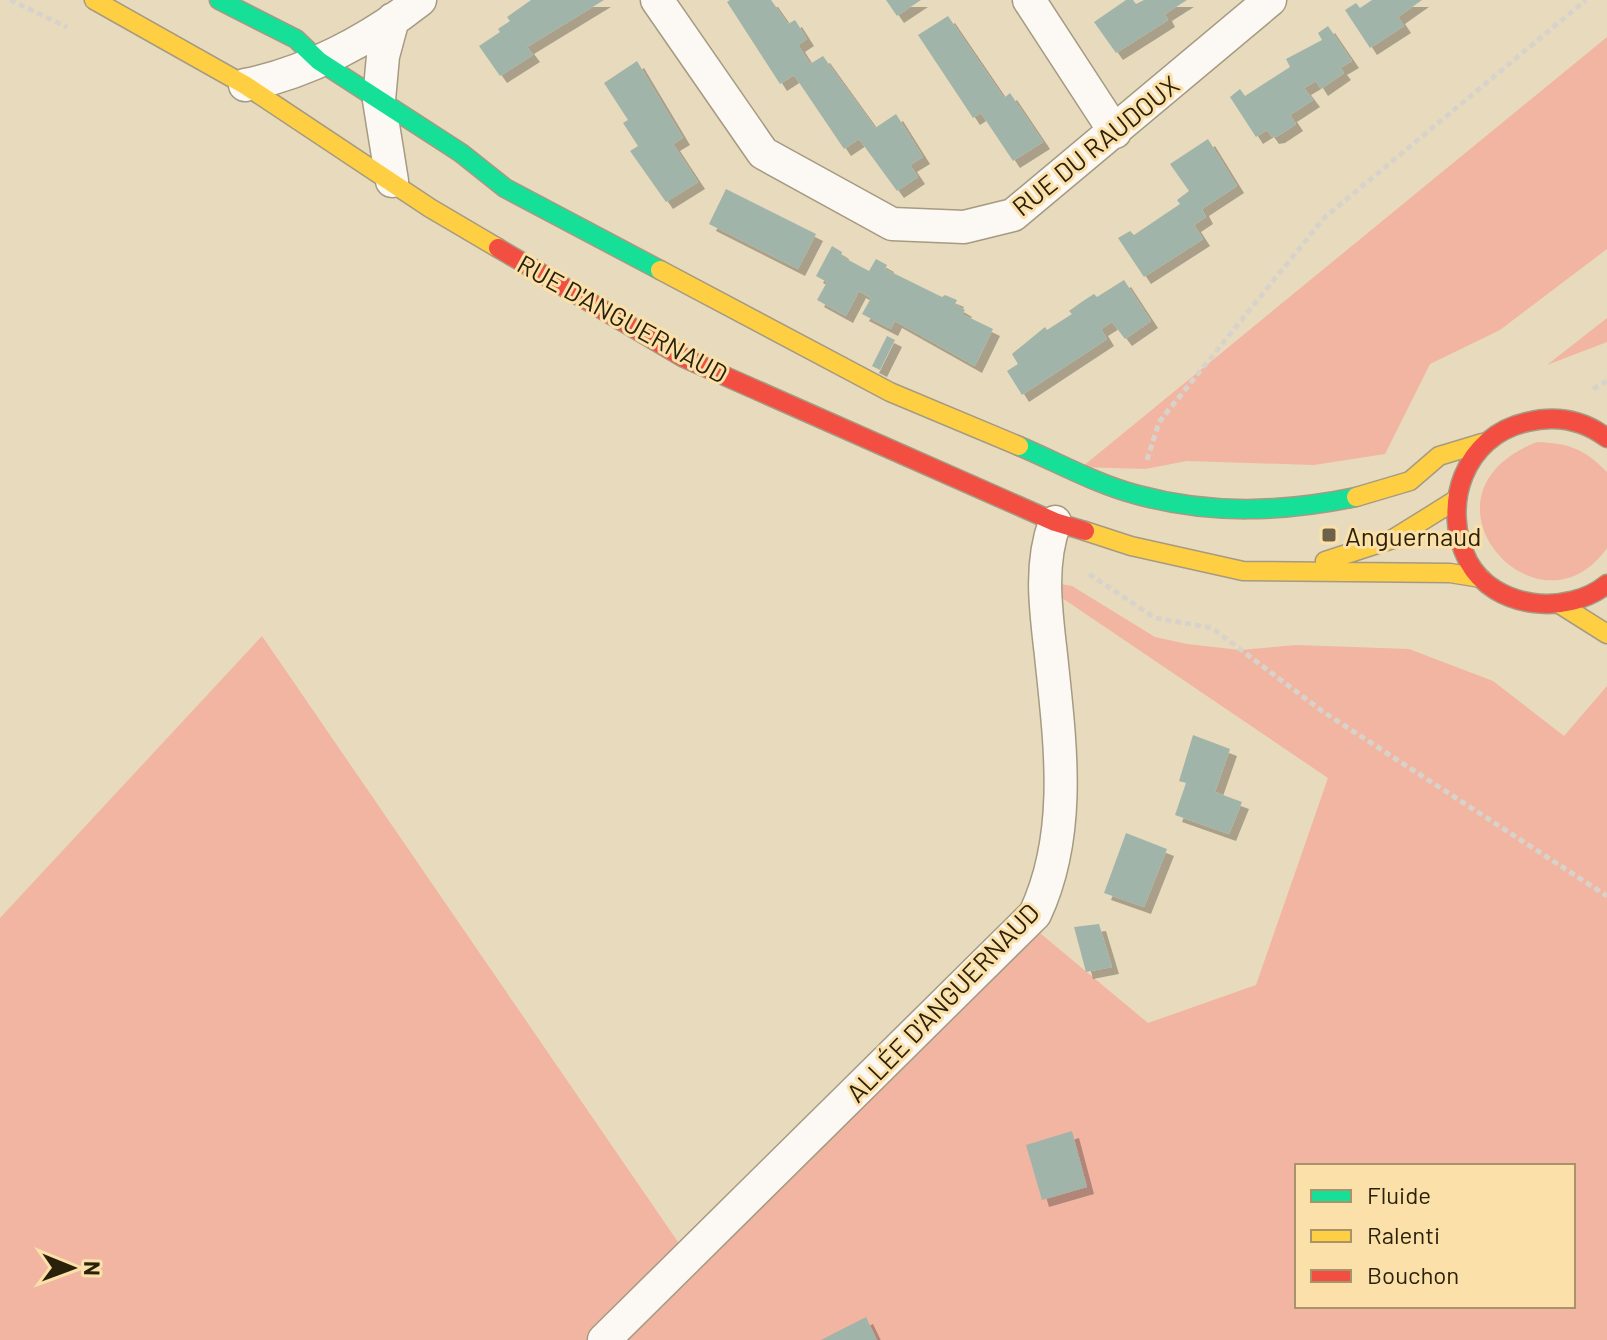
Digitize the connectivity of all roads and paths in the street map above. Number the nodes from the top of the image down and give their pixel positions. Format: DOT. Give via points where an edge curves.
graph roads {
  1 [pos="94,0"];
  2 [pos="219,0"];
  3 [pos="420,0"];
  4 [pos="657,0"];
  5 [pos="1029,0"];
  6 [pos="1270,0"];
  7 [pos="1586,0"];
  8 [pos="393,19"];
  9 [pos="319,61"];
  10 [pos="245,85"];
  11 [pos="379,100"];
  12 [pos="1115,132"];
  13 [pos="392,181"];
  14 [pos="1607,417"];
  15 [pos="1585,424"];
  16 [pos="1607,438"];
  17 [pos="1482,443"];
  18 [pos="1136,495"];
  19 [pos="1454,501"];
  20 [pos="1055,522"];
  21 [pos="1283,570"];
  22 [pos="1481,578"];
  23 [pos="1607,584"];
  24 [pos="1561,605"];
  25 [pos="1607,634"];
  26 [pos="604,1340"];
  1 -- 10 [label="main road, RUE D'ANGUERNAUD"];
  2 -- 9 [label="main road" via="296,39"];
  3 -- 8 [label="street"];
  4 -- 12 [label="street, RUE DU RAUDOUX" via="763,153 892,224 964,227 1013,215"];
  5 -- 12 [label="street"];
  6 -- 12 [label="street, RUE DU RAUDOUX"];
  7 -- 18 [label="path" via="1324,218 1159,422"];
  8 -- 9 [label="street"];
  8 -- 11 [label="street"];
  9 -- 10 [label="street"];
  9 -- 11 [label="main road"];
  10 -- 13 [label="main road, RUE D'ANGUERNAUD"];
  11 -- 13 [label="street"];
  11 -- 18 [label="main road" via="505,188 890,392"];
  13 -- 20 [label="main road, RUE D'ANGUERNAUD" via="684,358"];
  14 -- 15 [label="main road"];
  15 -- 16 [label="main road"];
  15 -- 17 [label="main road" via="1559,417 1531,418"];
  17 -- 18 [label="main road" via="1439,456 1410,481 1385,491 1304,508 1223,511"];
  17 -- 19 [label="main road" via="1459,479"];
  19 -- 21 [label="main road, RUE D'ANGUERNAUD" via="1374,548"];
  19 -- 22 [label="main road" via="1459,542"];
  20 -- 21 [label="main road, RUE D'ANGUERNAUD" via="1131,546 1243,571"];
  20 -- 26 [label="street, ALLÉE D'ANGUERNAUD" via="1045,598 1061,776 1059,835 1051,880 1035,914"];
  21 -- 22 [label="main road, RUE D'ANGUERNAUD"];
  22 -- 24 [label="main road" via="1518,601"];
  23 -- 24 [label="main road"];
  24 -- 25 [label="main road"];
}
